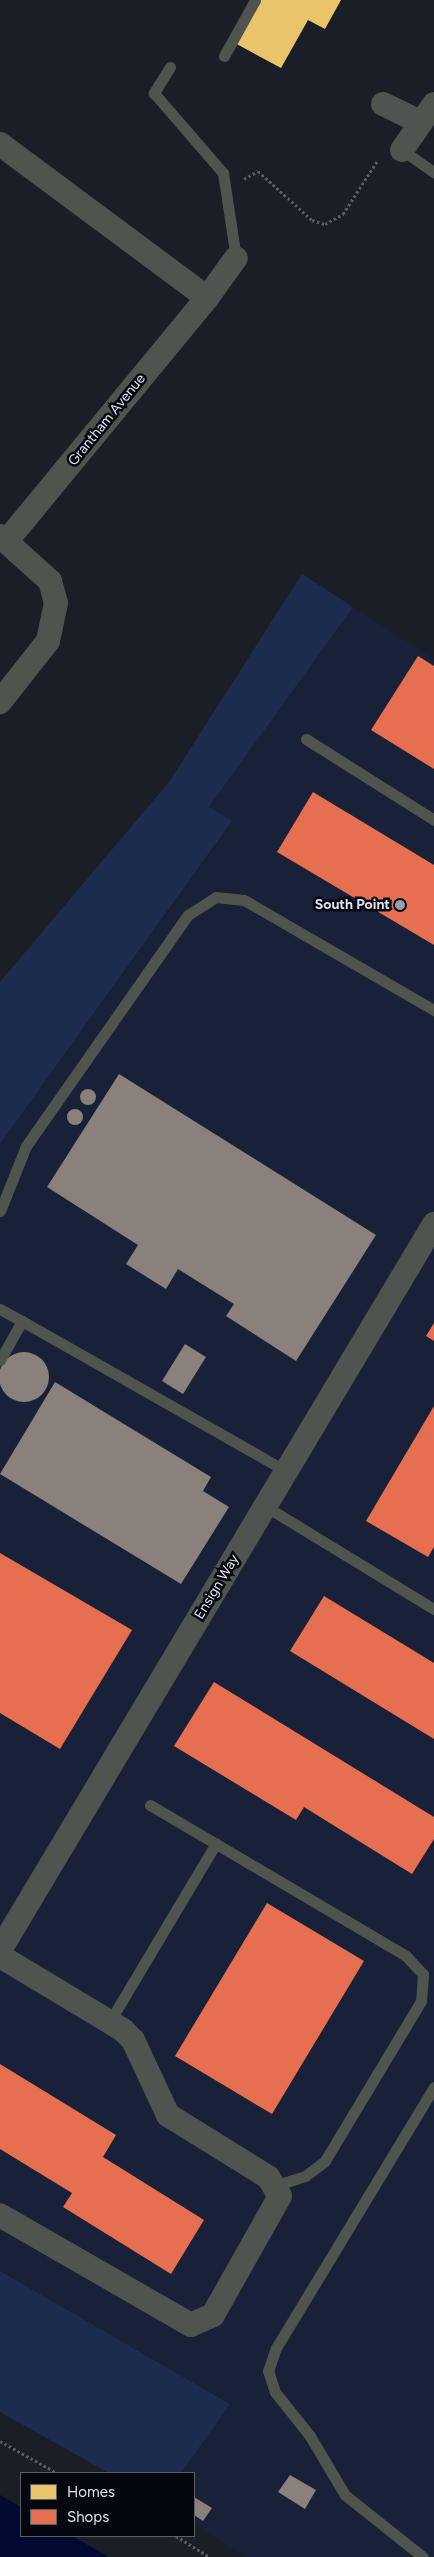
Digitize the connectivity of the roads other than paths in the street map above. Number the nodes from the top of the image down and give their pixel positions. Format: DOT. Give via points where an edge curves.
graph roads {
  1 [pos="255,0"];
  2 [pos="224,56"];
  3 [pos="170,67"];
  4 [pos="383,104"];
  5 [pos="427,113"];
  6 [pos="0,144"];
  7 [pos="402,150"];
  8 [pos="434,172"];
  9 [pos="236,258"];
  10 [pos="207,298"];
  11 [pos="4,538"];
  12 [pos="0,702"];
  13 [pos="306,739"];
  14 [pos="434,820"];
  15 [pos="434,1010"];
  16 [pos="0,1211"];
  17 [pos="434,1224"];
  18 [pos="0,1309"];
  19 [pos="22,1321"];
  20 [pos="0,1360"];
  21 [pos="286,1471"];
  22 [pos="265,1506"];
  23 [pos="434,1609"];
  24 [pos="150,1804"];
  25 [pos="216,1843"];
  26 [pos="0,1950"];
  27 [pos="0,1956"];
  28 [pos="110,2021"];
  29 [pos="434,2087"];
  30 [pos="277,2185"];
  31 [pos="0,2215"];
  32 [pos="423,2557"];
  1 -- 2 [label="lane"];
  3 -- 9 [label="lane" via="154,93 223,173"];
  4 -- 5 [label="street"];
  5 -- 7 [label="street"];
  6 -- 10 [label="street"];
  7 -- 8 [label="lane"];
  9 -- 10 [label="street, Grantham Avenue"];
  10 -- 11 [label="street, Grantham Avenue"];
  11 -- 12 [label="street" via="50,581 56,620 48,641"];
  13 -- 14 [label="lane"];
  15 -- 16 [label="lane" via="244,900 216,897 188,915 26,1146"];
  17 -- 21 [label="street, Ensign Way"];
  18 -- 19 [label="lane"];
  19 -- 20 [label="lane"];
  19 -- 21 [label="lane"];
  21 -- 22 [label="street, Ensign Way"];
  22 -- 23 [label="lane"];
  22 -- 26 [label="street, Ensign Way"];
  24 -- 25 [label="lane"];
  25 -- 28 [label="lane"];
  25 -- 30 [label="lane" via="406,1956 423,1974 421,2001 325,2161 305,2176"];
  27 -- 28 [label="street"];
  28 -- 30 [label="street" via="133,2040 168,2115"];
  29 -- 32 [label="lane" via="276,2348 268,2371 275,2392 310,2436 344,2495"];
  30 -- 31 [label="street" via="277,2207 219,2306 204,2323 191,2325"];
}
